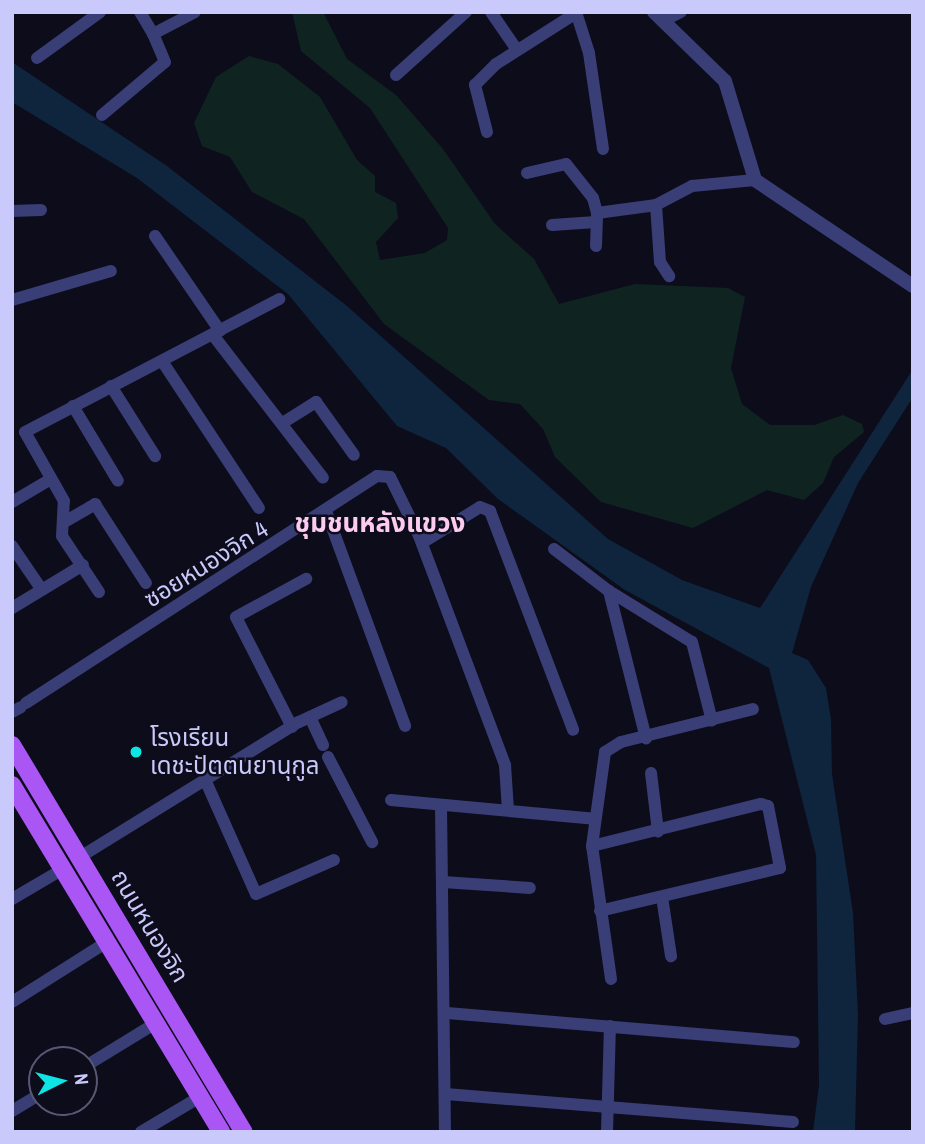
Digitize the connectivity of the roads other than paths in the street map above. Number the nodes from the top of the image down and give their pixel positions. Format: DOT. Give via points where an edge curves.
graph roads {
  1 [pos="100,12"];
  2 [pos="140,12"];
  3 [pos="195,12"];
  4 [pos="466,12"];
  5 [pos="491,12"];
  6 [pos="681,12"];
  7 [pos="574,14"];
  8 [pos="659,17"];
  9 [pos="153,34"];
  10 [pos="517,50"];
  11 [pos="37,58"];
  12 [pos="396,75"];
  13 [pos="102,115"];
  14 [pos="487,132"];
  15 [pos="603,149"];
  16 [pos="527,173"];
  17 [pos="755,180"];
  18 [pos="656,205"];
  19 [pos="41,210"];
  20 [pos="12,211"];
  21 [pos="597,217"];
  22 [pos="552,225"];
  23 [pos="155,236"];
  24 [pos="596,246"];
  25 [pos="111,271"];
  26 [pos="669,276"];
  27 [pos="913,286"];
  28 [pos="279,299"];
  29 [pos="12,300"];
  30 [pos="217,333"];
  31 [pos="162,361"];
  32 [pos="111,386"];
  33 [pos="73,406"];
  34 [pos="284,422"];
  35 [pos="354,455"];
  36 [pos="155,456"];
  37 [pos="51,478"];
  38 [pos="323,478"];
  39 [pos="118,481"];
  40 [pos="12,502"];
  41 [pos="259,508"];
  42 [pos="326,511"];
  43 [pos="66,521"];
  44 [pos="422,543"];
  45 [pos="12,546"];
  46 [pos="554,550"];
  47 [pos="83,565"];
  48 [pos="306,579"];
  49 [pos="146,583"];
  50 [pos="42,590"];
  51 [pos="99,592"];
  52 [pos="609,592"];
  53 [pos="12,608"];
  54 [pos="342,702"];
  55 [pos="20,707"];
  56 [pos="753,709"];
  57 [pos="310,717"];
  58 [pos="712,720"];
  59 [pos="405,726"];
  60 [pos="292,727"];
  61 [pos="573,730"];
  62 [pos="646,738"];
  63 [pos="12,746"];
  64 [pos="651,773"];
  65 [pos="207,784"];
  66 [pos="12,785"];
  67 [pos="391,800"];
  68 [pos="441,807"];
  69 [pos="508,810"];
  70 [pos="594,819"];
  71 [pos="659,832"];
  72 [pos="372,842"];
  73 [pos="592,846"];
  74 [pos="80,857"];
  75 [pos="334,860"];
  76 [pos="63,869"];
  77 [pos="443,882"];
  78 [pos="530,888"];
  79 [pos="662,897"];
  80 [pos="12,899"];
  81 [pos="600,911"];
  82 [pos="107,942"];
  83 [pos="671,956"];
  84 [pos="611,979"];
  85 [pos="12,1002"];
  86 [pos="447,1013"];
  87 [pos="913,1013"];
  88 [pos="885,1019"];
  89 [pos="156,1023"];
  90 [pos="610,1026"];
  91 [pos="794,1042"];
  92 [pos="98,1058"];
  93 [pos="446,1094"];
  94 [pos="200,1097"];
  95 [pos="28,1101"];
  96 [pos="607,1105"];
  97 [pos="12,1111"];
  98 [pos="793,1122"];
  99 [pos="141,1132"];
  100 [pos="221,1132"];
  101 [pos="244,1132"];
  102 [pos="445,1132"];
  103 [pos="607,1132"];
  1 -- 11 [label="street"];
  2 -- 9 [label="street"];
  3 -- 9 [label="street"];
  4 -- 12 [label="street"];
  5 -- 10 [label="street"];
  6 -- 8 [label="street"];
  7 -- 10 [label="street"];
  7 -- 15 [label="street" via="589,53"];
  8 -- 17 [label="street" via="725,81"];
  9 -- 13 [label="street" via="165,62"];
  10 -- 14 [label="street" via="474,88"];
  16 -- 21 [label="street" via="566,164"];
  17 -- 18 [label="street" via="692,186"];
  17 -- 27 [label="street"];
  18 -- 21 [label="street"];
  18 -- 26 [label="street" via="660,262"];
  19 -- 20 [label="street"];
  21 -- 22 [label="street"];
  21 -- 24 [label="street"];
  23 -- 30 [label="street"];
  25 -- 29 [label="street"];
  28 -- 30 [label="street"];
  30 -- 31 [label="street"];
  30 -- 34 [label="street"];
  31 -- 32 [label="street"];
  31 -- 41 [label="street"];
  32 -- 33 [label="street"];
  32 -- 36 [label="street"];
  33 -- 37 [label="street" via="25,432"];
  33 -- 39 [label="street"];
  34 -- 35 [label="street" via="316,402"];
  34 -- 38 [label="street"];
  37 -- 40 [label="street"];
  37 -- 43 [label="street" via="64,501"];
  42 -- 44 [label="street, ซอยหนองจิก 4" via="377,476 390,477"];
  42 -- 55 [label="street, ซอยหนองจิก 4"];
  42 -- 59 [label="street"];
  43 -- 47 [label="street" via="62,536"];
  43 -- 49 [label="street" via="95,503"];
  44 -- 61 [label="street" via="480,507 489,511"];
  44 -- 69 [label="street, ซอยหนองจิก 4" via="505,765"];
  45 -- 50 [label="street"];
  46 -- 52 [label="street"];
  47 -- 50 [label="street"];
  47 -- 51 [label="street"];
  48 -- 60 [label="street" via="236,617"];
  50 -- 53 [label="street"];
  52 -- 58 [label="street" via="692,642"];
  52 -- 62 [label="street"];
  54 -- 57 [label="street"];
  56 -- 58 [label="street"];
  57 -- 60 [label="street"];
  57 -- 72 [label="street"];
  58 -- 62 [label="street"];
  60 -- 65 [label="street"];
  62 -- 70 [label="street" via="605,752"];
  63 -- 74 [label="main road, ถนนหนองจิก"];
  64 -- 71 [label="street"];
  65 -- 74 [label="street"];
  65 -- 75 [label="street" via="256,894"];
  66 -- 76 [label="main road, ถนนหนองจิก"];
  67 -- 68 [label="street"];
  68 -- 69 [label="street"];
  68 -- 77 [label="street"];
  69 -- 70 [label="street"];
  70 -- 73 [label="street"];
  71 -- 73 [label="street"];
  71 -- 79 [label="street" via="768,806 780,868"];
  73 -- 81 [label="street"];
  74 -- 101 [label="main road, ถนนหนองจิก"];
  76 -- 80 [label="street"];
  76 -- 82 [label="main road, ถนนหนองจิก"];
  77 -- 78 [label="street"];
  77 -- 86 [label="street"];
  79 -- 81 [label="street"];
  79 -- 83 [label="street"];
  81 -- 84 [label="street"];
  82 -- 85 [label="street"];
  82 -- 89 [label="main road, ถนนหนองจิก"];
  86 -- 90 [label="street"];
  86 -- 93 [label="street"];
  87 -- 88 [label="street"];
  89 -- 92 [label="street"];
  89 -- 94 [label="main road, ถนนหนองจิก"];
  90 -- 91 [label="street"];
  90 -- 96 [label="street"];
  93 -- 96 [label="street"];
  93 -- 102 [label="street"];
  94 -- 99 [label="street"];
  94 -- 100 [label="main road, ถนนหนองจิก"];
  95 -- 97 [label="street"];
  96 -- 98 [label="street"];
  96 -- 103 [label="street"];
}
